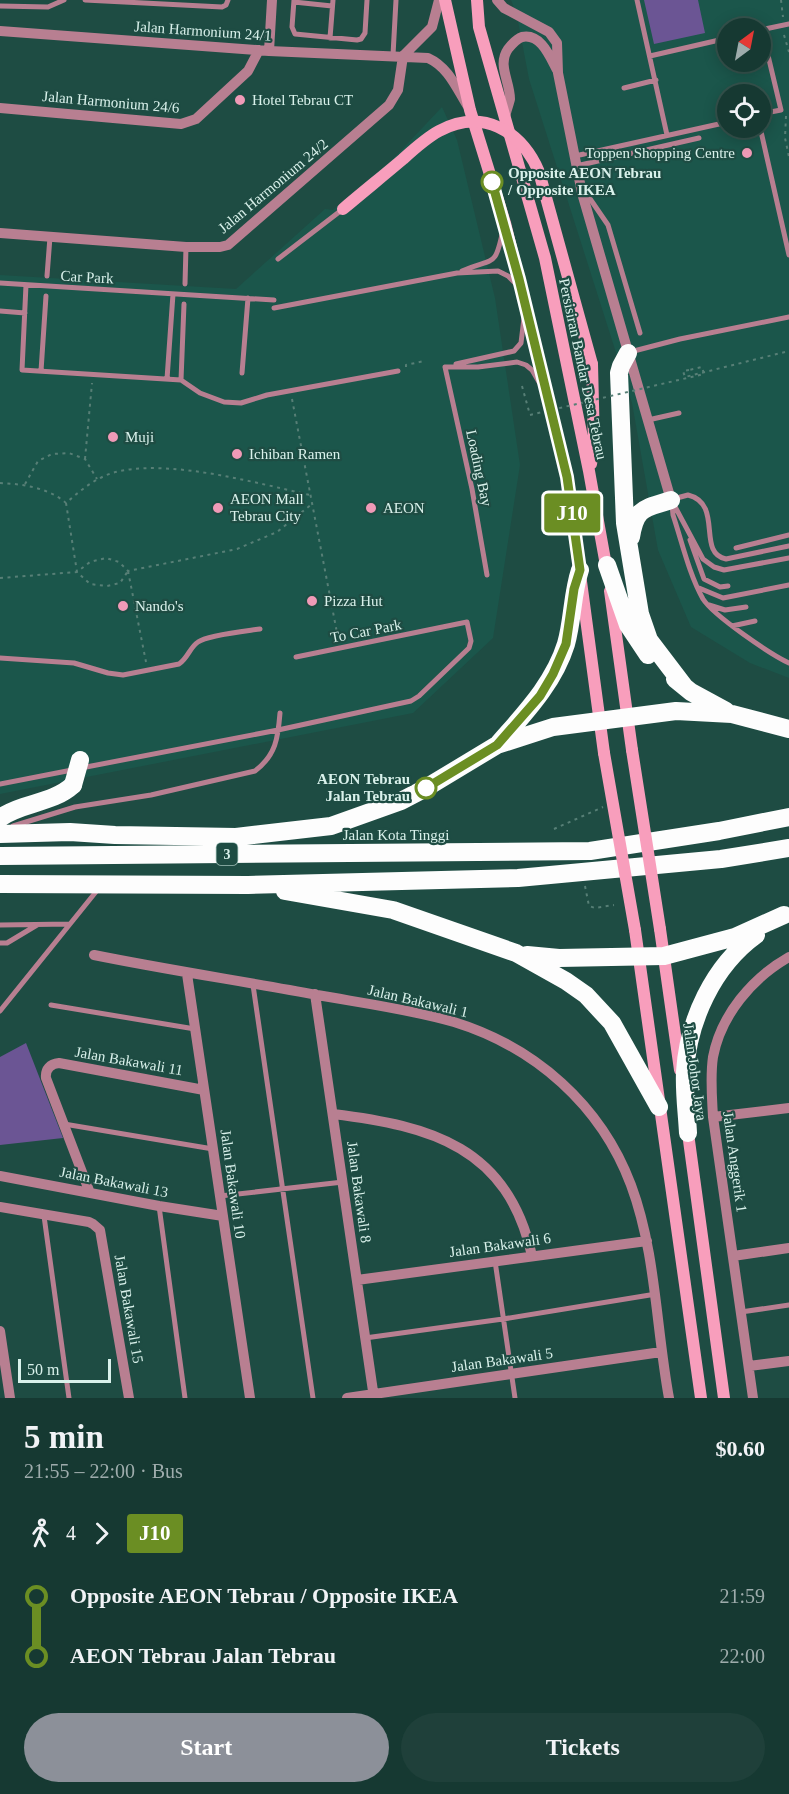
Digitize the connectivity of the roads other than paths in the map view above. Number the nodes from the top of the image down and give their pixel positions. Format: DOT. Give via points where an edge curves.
graph roads {
  1 [pos="64,0"];
  2 [pos="85,0"];
  3 [pos="228,0"];
  4 [pos="272,0"];
  5 [pos="367,0"];
  6 [pos="396,0"];
  7 [pos="439,0"];
  8 [pos="445,0"];
  9 [pos="477,0"];
  10 [pos="497,0"];
  11 [pos="637,0"];
  12 [pos="294,1"];
  13 [pos="196,3"];
  14 [pos="333,3"];
  15 [pos="0,6"];
  16 [pos="789,24"];
  17 [pos="771,28"];
  18 [pos="0,31"];
  19 [pos="330,38"];
  20 [pos="717,41"];
  21 [pos="264,50"];
  22 [pos="398,56"];
  23 [pos="650,56"];
  24 [pos="771,70"];
  25 [pos="558,73"];
  26 [pos="656,80"];
  27 [pos="624,88"];
  28 [pos="0,108"];
  29 [pos="470,110"];
  30 [pos="771,112"];
  31 [pos="505,117"];
  32 [pos="717,124"];
  33 [pos="667,135"];
  34 [pos="699,138"];
  35 [pos="762,138"];
  36 [pos="645,140"];
  37 [pos="647,150"];
  38 [pos="575,161"];
  39 [pos="580,184"];
  40 [pos="344,209"];
  41 [pos="505,223"];
  42 [pos="0,233"];
  43 [pos="50,237"];
  44 [pos="186,247"];
  45 [pos="789,255"];
  46 [pos="278,259"];
  47 [pos="457,273"];
  48 [pos="47,276"];
  49 [pos="0,283"];
  50 [pos="185,284"];
  51 [pos="26,285"];
  52 [pos="173,294"];
  53 [pos="46,296"];
  54 [pos="248,298"];
  55 [pos="274,300"];
  56 [pos="525,301"];
  57 [pos="184,304"];
  58 [pos="274,308"];
  59 [pos="0,311"];
  60 [pos="25,313"];
  61 [pos="789,317"];
  62 [pos="640,333"];
  63 [pos="628,353"];
  64 [pos="446,367"];
  65 [pos="41,371"];
  66 [pos="398,371"];
  67 [pos="242,374"];
  68 [pos="167,379"];
  69 [pos="181,380"];
  70 [pos="549,399"];
  71 [pos="679,413"];
  72 [pos="648,420"];
  73 [pos="589,471"];
  74 [pos="671,500"];
  75 [pos="683,518"];
  76 [pos="789,536"];
  77 [pos="789,546"];
  78 [pos="736,548"];
  79 [pos="628,551"];
  80 [pos="789,558"];
  81 [pos="606,565"];
  82 [pos="580,570"];
  83 [pos="487,575"];
  84 [pos="789,585"];
  85 [pos="728,586"];
  86 [pos="698,587"];
  87 [pos="707,604"];
  88 [pos="746,607"];
  89 [pos="754,621"];
  90 [pos="732,626"];
  91 [pos="260,629"];
  92 [pos="296,657"];
  93 [pos="0,658"];
  94 [pos="789,663"];
  95 [pos="684,686"];
  96 [pos="280,713"];
  97 [pos="732,714"];
  98 [pos="627,717"];
  99 [pos="600,721"];
  100 [pos="789,729"];
  101 [pos="278,730"];
  102 [pos="497,745"];
  103 [pos="632,750"];
  104 [pos="80,760"];
  105 [pos="0,784"];
  106 [pos="789,803"];
  107 [pos="789,817"];
  108 [pos="0,818"];
  109 [pos="750,825"];
  110 [pos="0,832"];
  111 [pos="115,835"];
  112 [pos="0,847"];
  113 [pos="789,848"];
  114 [pos="0,856"];
  115 [pos="0,884"];
  116 [pos="102,885"];
  117 [pos="248,885"];
  118 [pos="787,913"];
  119 [pos="38,924"];
  120 [pos="70,924"];
  121 [pos="0,926"];
  122 [pos="0,943"];
  123 [pos="516,953"];
  124 [pos="94,955"];
  125 [pos="664,956"];
  126 [pos="638,957"];
  127 [pos="789,957"];
  128 [pos="187,974"];
  129 [pos="253,983"];
  130 [pos="315,994"];
  131 [pos="51,1005"];
  132 [pos="0,1011"];
  133 [pos="195,1029"];
  134 [pos="204,1090"];
  135 [pos="659,1107"];
  136 [pos="789,1108"];
  137 [pos="333,1113"];
  138 [pos="713,1117"];
  139 [pos="64,1124"];
  140 [pos="688,1133"];
  141 [pos="213,1149"];
  142 [pos="0,1176"];
  143 [pos="343,1182"];
  144 [pos="282,1189"];
  145 [pos="90,1193"];
  146 [pos="220,1196"];
  147 [pos="159,1206"];
  148 [pos="0,1207"];
  149 [pos="44,1216"];
  150 [pos="223,1216"];
  151 [pos="646,1240"];
  152 [pos="789,1248"];
  153 [pos="532,1256"];
  154 [pos="733,1256"];
  155 [pos="495,1262"];
  156 [pos="357,1280"];
  157 [pos="656,1294"];
  158 [pos="789,1305"];
  159 [pos="741,1312"];
  160 [pos="503,1319"];
  161 [pos="0,1331"];
  162 [pos="365,1338"];
  163 [pos="661,1352"];
  164 [pos="789,1361"];
  165 [pos="749,1366"];
  166 [pos="511,1373"];
  167 [pos="373,1396"];
  168 [pos="10,1398"];
  169 [pos="69,1398"];
  170 [pos="129,1398"];
  171 [pos="185,1398"];
  172 [pos="250,1398"];
  173 [pos="313,1398"];
  174 [pos="347,1398"];
  175 [pos="515,1398"];
  176 [pos="669,1398"];
  177 [pos="700,1398"];
  178 [pos="724,1398"];
  179 [pos="753,1398"];
  1 -- 15 [label="lane" via="48,7"];
  2 -- 13 [label="lane"];
  3 -- 13 [label="lane" via="222,7"];
  4 -- 21 [label="street"];
  5 -- 19 [label="lane" via="364,36 357,40"];
  6 -- 22 [label="lane"];
  7 -- 22 [label="street" via="432,27 422,40"];
  8 -- 29 [label="main road"];
  9 -- 31 [label="main road, Persisiran Bandar Desa Tebrau" via="479,27"];
  10 -- 25 [label="street" via="554,37"];
  11 -- 23 [label="lane"];
  12 -- 14 [label="lane"];
  12 -- 19 [label="lane" via="295,34"];
  14 -- 19 [label="lane"];
  16 -- 17 [label="lane"];
  18 -- 21 [label="street, Jalan Harmonium 24/1"];
  20 -- 23 [label="lane"];
  21 -- 22 [label="street, Jalan Harmonium 24/1"];
  21 -- 28 [label="street, Jalan Harmonium 24/6" via="248,71 196,119 181,124"];
  22 -- 29 [label="street, Jalan Harmonium 24/1" via="435,61 448,74"];
  22 -- 44 [label="street, Jalan Harmonium 24/2" via="398,90 389,105 232,243"];
  23 -- 26 [label="lane"];
  24 -- 30 [label="lane" via="781,110"];
  25 -- 31 [label="street" via="537,40 517,39 503,61 510,99"];
  25 -- 38 [label="street"];
  26 -- 27 [label="lane"];
  26 -- 33 [label="lane"];
  29 -- 41 [label="main road"];
  31 -- 73 [label="main road, Persisiran Bandar Desa Tebrau" via="545,258"];
  32 -- 33 [label="lane"];
  33 -- 36 [label="lane"];
  34 -- 37 [label="lane"];
  35 -- 45 [label="lane"];
  36 -- 37 [label="lane"];
  36 -- 38 [label="lane"];
  37 -- 38 [label="lane"];
  38 -- 39 [label="street"];
  39 -- 62 [label="lane" via="608,225"];
  39 -- 63 [label="street"];
  40 -- 46 [label="lane"];
  40 -- 73 [label="main road, bridge" via="440,130 479,122 492,124 524,145 539,172 592,364 594,445"];
  41 -- 47 [label="lane" via="494,259"];
  41 -- 56 [label="main road"];
  42 -- 43 [label="street, Jalan Harmonium 24/2"];
  43 -- 44 [label="street, Jalan Harmonium 24/2"];
  43 -- 48 [label="lane"];
  44 -- 50 [label="lane"];
  47 -- 56 [label="lane" via="503,273 513,280"];
  47 -- 58 [label="lane"];
  49 -- 51 [label="lane, Car Park"];
  51 -- 52 [label="lane, Car Park"];
  51 -- 60 [label="lane"];
  52 -- 54 [label="lane, Car Park"];
  52 -- 68 [label="lane"];
  53 -- 65 [label="lane"];
  54 -- 55 [label="lane, Car Park"];
  54 -- 67 [label="lane"];
  56 -- 64 [label="lane" via="521,343 514,351"];
  56 -- 70 [label="main road"];
  57 -- 69 [label="lane"];
  59 -- 60 [label="lane"];
  60 -- 65 [label="lane" via="22,370"];
  61 -- 63 [label="lane"];
  63 -- 72 [label="street"];
  63 -- 79 [label="highway" via="620,373"];
  64 -- 70 [label="lane" via="517,362 532,370"];
  64 -- 83 [label="lane, Loading Bay"];
  65 -- 68 [label="lane"];
  66 -- 69 [label="lane" via="241,403 224,402 200,393"];
  68 -- 69 [label="lane"];
  70 -- 82 [label="main road" via="567,477"];
  71 -- 72 [label="lane"];
  72 -- 74 [label="street"];
  73 -- 81 [label="main road, Persisiran Bandar Desa Tebrau"];
  74 -- 75 [label="lane"];
  74 -- 77 [label="lane" via="688,495 702,502 707,511 712,550 719,558"];
  74 -- 79 [label="highway" via="637,514"];
  74 -- 86 [label="lane"];
  75 -- 80 [label="lane" via="704,559 714,567 724,570"];
  75 -- 85 [label="lane" via="704,579 720,587"];
  76 -- 78 [label="lane"];
  79 -- 95 [label="highway" via="649,640"];
  81 -- 95 [label="highway" via="638,643 656,664"];
  81 -- 98 [label="main road, Persisiran Bandar Desa Tebrau"];
  82 -- 99 [label="main road"];
  82 -- 102 [label="highway" via="566,644 553,674 540,696"];
  84 -- 86 [label="lane" via="723,598"];
  86 -- 87 [label="lane"];
  87 -- 88 [label="lane" via="725,610"];
  87 -- 90 [label="lane"];
  89 -- 90 [label="lane"];
  90 -- 94 [label="lane"];
  91 -- 93 [label="lane" via="207,638 196,642 186,660 179,664 123,675 74,663"];
  92 -- 101 [label="lane, To Car Park" via="466,622 471,640 469,648 411,701"];
  95 -- 97 [label="highway"];
  96 -- 101 [label="lane"];
  97 -- 98 [label="highway" via="676,711"];
  97 -- 100 [label="highway"];
  98 -- 99 [label="highway"];
  98 -- 103 [label="main road, Persisiran Bandar Desa Tebrau"];
  99 -- 102 [label="highway" via="553,727"];
  99 -- 126 [label="main road, bridge"];
  101 -- 105 [label="lane"];
  101 -- 110 [label="lane" via="265,764 248,774 75,807"];
  102 -- 111 [label="highway" via="401,801 331,826 236,837"];
  103 -- 125 [label="main road, Jalan Johor Jaya, bridge"];
  104 -- 108 [label="highway, bridge" via="73,785 64,793"];
  106 -- 109 [label="highway"];
  107 -- 109 [label="highway, Jalan Kota Tinggi / 3"];
  109 -- 114 [label="highway, Jalan Kota Tinggi / 3" via="590,851"];
  110 -- 111 [label="highway"];
  111 -- 112 [label="highway" via="69,843"];
  113 -- 117 [label="highway, 3" via="721,859 518,878"];
  115 -- 116 [label="highway, 3"];
  116 -- 117 [label="highway, 3"];
  116 -- 120 [label="lane"];
  117 -- 123 [label="highway" via="393,910"];
  118 -- 125 [label="highway" via="735,938"];
  118 -- 140 [label="highway" via="744,944 710,988 687,1049"];
  119 -- 120 [label="lane"];
  119 -- 121 [label="lane"];
  119 -- 122 [label="lane" via="7,943"];
  120 -- 132 [label="lane"];
  123 -- 126 [label="highway" via="559,958"];
  123 -- 135 [label="highway" via="566,981 601,1010"];
  124 -- 128 [label="street, Jalan Bakawali 1"];
  125 -- 126 [label="highway"];
  125 -- 140 [label="main road, Jalan Johor Jaya"];
  126 -- 135 [label="main road"];
  127 -- 138 [label="street, Jalan Anggerik 1" via="732,1008 713,1056"];
  128 -- 129 [label="street, Jalan Bakawali 1"];
  128 -- 133 [label="street, Jalan Bakawali 10"];
  129 -- 130 [label="street, Jalan Bakawali 1"];
  129 -- 144 [label="lane"];
  130 -- 137 [label="street, Jalan Bakawali 8"];
  130 -- 151 [label="street, Jalan Bakawali 1" via="454,1022 505,1042 534,1060 582,1101 608,1138 630,1183"];
  131 -- 133 [label="lane"];
  133 -- 134 [label="street, Jalan Bakawali 10"];
  134 -- 139 [label="street, Jalan Bakawali 11" via="53,1064 48,1067 46,1078"];
  134 -- 141 [label="street, Jalan Bakawali 10"];
  135 -- 177 [label="main road"];
  136 -- 138 [label="street"];
  137 -- 143 [label="street, Jalan Bakawali 8"];
  137 -- 153 [label="street" via="409,1127 464,1151 491,1173 511,1199 527,1232"];
  138 -- 154 [label="street, Jalan Anggerik 1"];
  139 -- 141 [label="lane"];
  139 -- 145 [label="street"];
  140 -- 178 [label="main road, Jalan Johor Jaya"];
  141 -- 146 [label="street, Jalan Bakawali 10"];
  142 -- 145 [label="street, Jalan Bakawali 13"];
  143 -- 144 [label="lane"];
  143 -- 156 [label="street, Jalan Bakawali 8"];
  144 -- 146 [label="lane"];
  144 -- 173 [label="lane"];
  145 -- 147 [label="street, Jalan Bakawali 13"];
  146 -- 150 [label="street, Jalan Bakawali 10"];
  147 -- 150 [label="street, Jalan Bakawali 13"];
  147 -- 171 [label="lane"];
  148 -- 149 [label="street"];
  149 -- 169 [label="lane"];
  149 -- 170 [label="street, Jalan Bakawali 15" via="89,1222 101,1234"];
  150 -- 172 [label="street, Jalan Bakawali 10"];
  151 -- 153 [label="street, Jalan Bakawali 6"];
  151 -- 157 [label="street, Jalan Bakawali 1"];
  152 -- 154 [label="street"];
  153 -- 155 [label="street, Jalan Bakawali 6"];
  154 -- 159 [label="street, Jalan Anggerik 1"];
  155 -- 156 [label="street, Jalan Bakawali 6"];
  155 -- 160 [label="lane"];
  156 -- 162 [label="street, Jalan Bakawali 8"];
  157 -- 160 [label="lane"];
  157 -- 163 [label="street, Jalan Bakawali 1"];
  158 -- 159 [label="lane"];
  159 -- 165 [label="street, Jalan Anggerik 1"];
  160 -- 162 [label="lane"];
  160 -- 166 [label="lane"];
  161 -- 168 [label="street"];
  162 -- 167 [label="street, Jalan Bakawali 8"];
  163 -- 166 [label="street, Jalan Bakawali 5"];
  163 -- 176 [label="street, Jalan Bakawali 1"];
  164 -- 165 [label="street"];
  165 -- 179 [label="street, Jalan Anggerik 1"];
  166 -- 167 [label="street, Jalan Bakawali 5"];
  166 -- 175 [label="lane"];
  167 -- 174 [label="street, Jalan Bakawali 5"];
}
